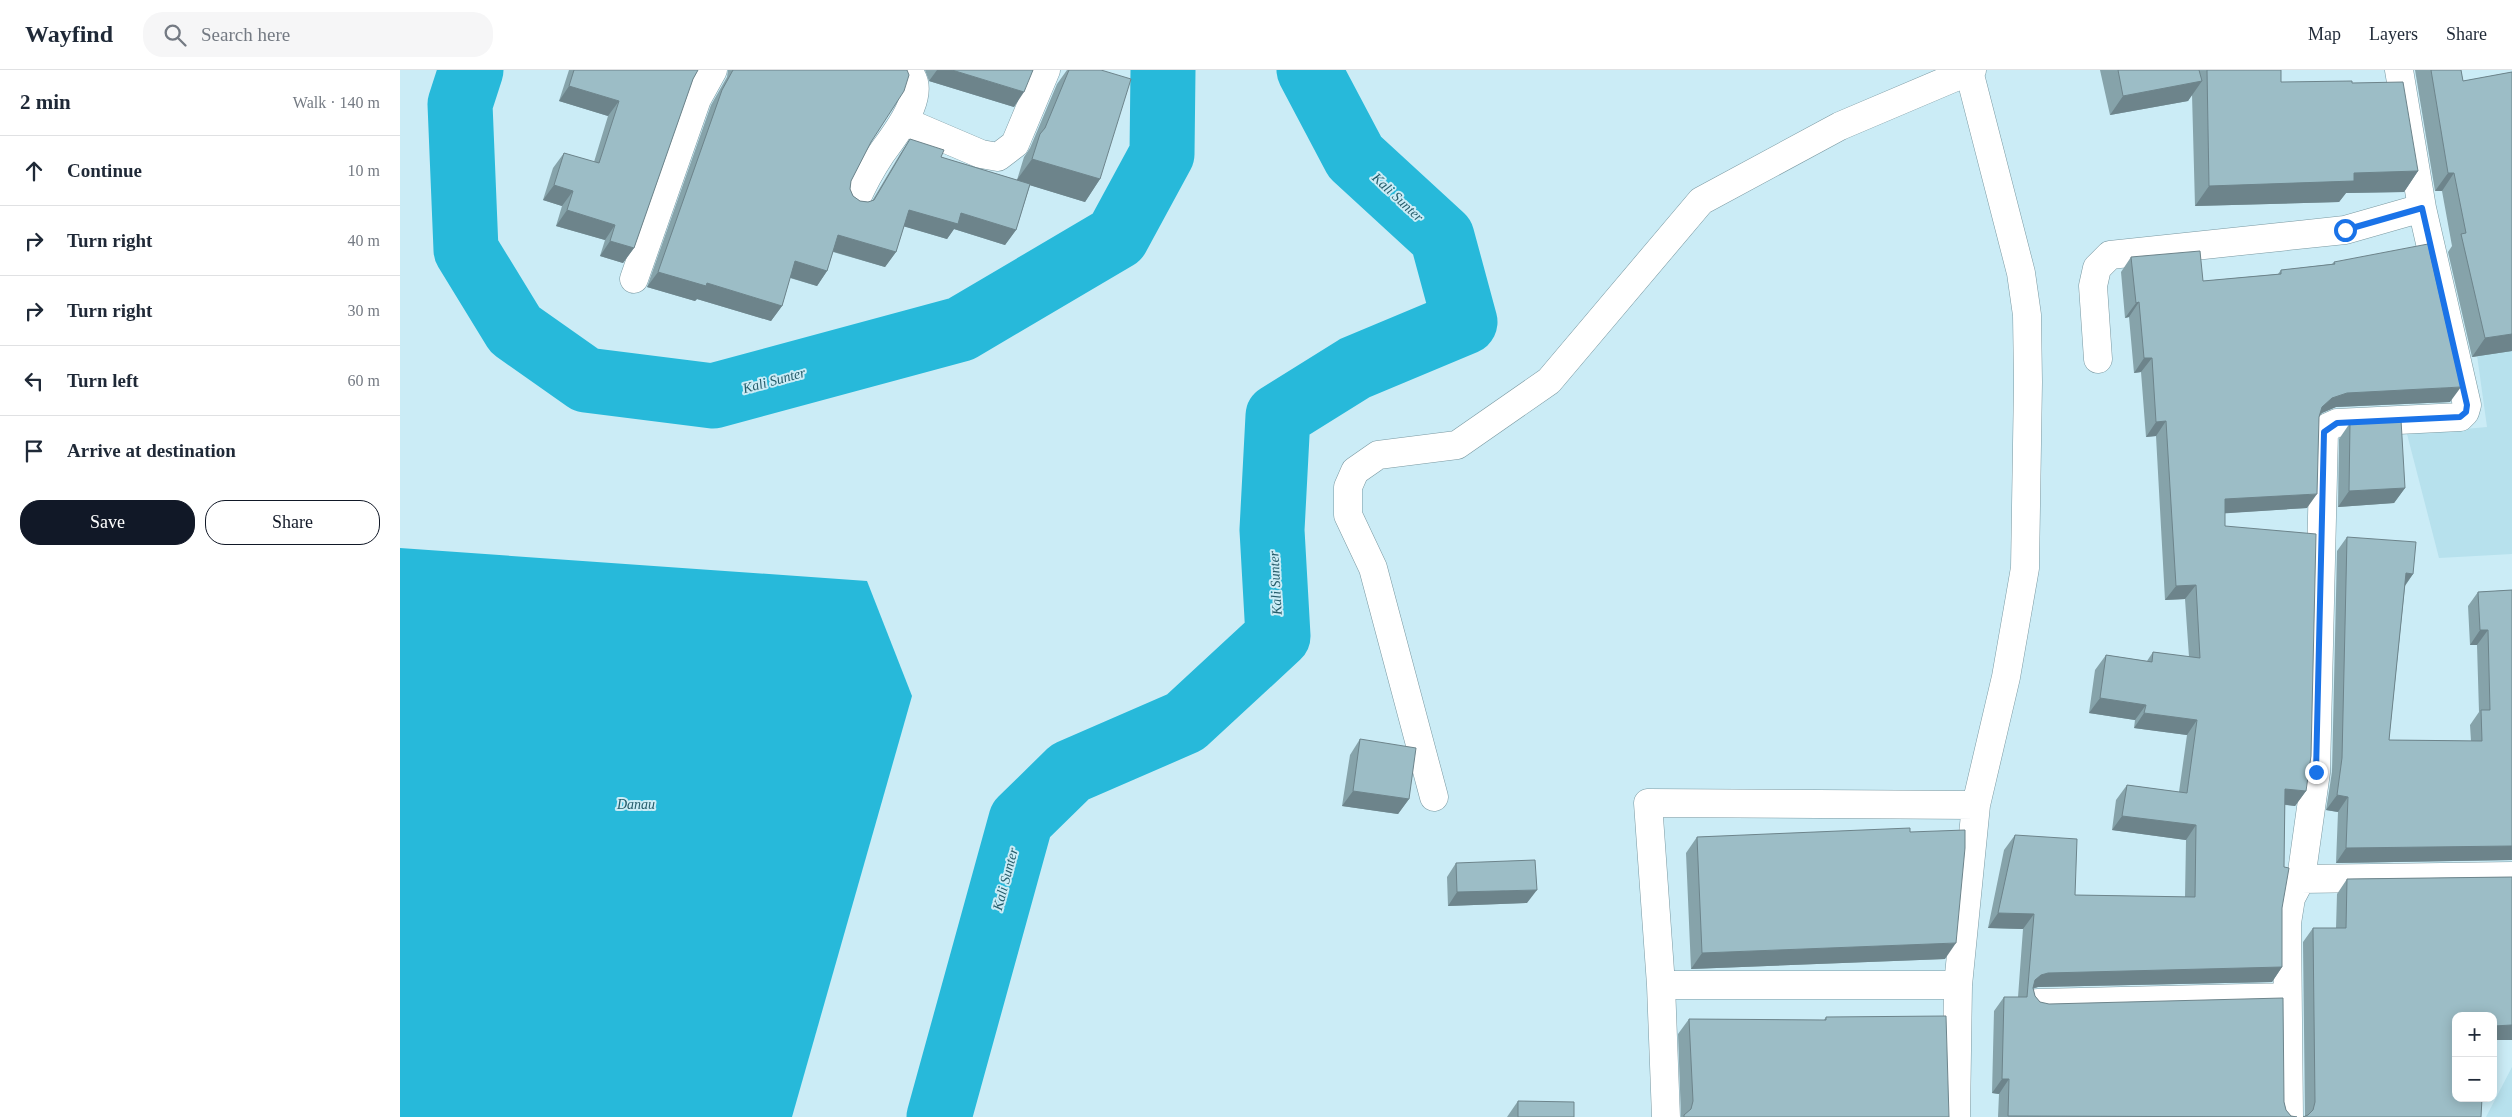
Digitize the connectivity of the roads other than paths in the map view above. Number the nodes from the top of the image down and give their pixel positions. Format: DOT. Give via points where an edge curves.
graph roads {
  1 [pos="713,70"];
  2 [pos="906,70"];
  3 [pos="1046,70"];
  4 [pos="2399,70"];
  5 [pos="1971,71"];
  6 [pos="906,122"];
  7 [pos="855,202"];
  8 [pos="2422,208"];
  9 [pos="634,279"];
  10 [pos="2098,359"];
  11 [pos="1434,797"];
  12 [pos="1976,805"];
  13 [pos="2512,876"];
  14 [pos="2301,879"];
  15 [pos="1660,985"];
  16 [pos="1958,985"];
  17 [pos="2287,997"];
  18 [pos="2038,1002"];
  19 [pos="1666,1117"];
  20 [pos="1956,1117"];
  21 [pos="2289,1117"];
  1 -- 9 [label="street" via="697,99"];
  2 -- 6 [label="street" via="914,77 915,85"];
  3 -- 6 [label="street" via="1015,144 998,157 981,154"];
  4 -- 8 [label="street"];
  5 -- 11 [label="street" via="1840,126 1701,201 1549,381 1457,446 1378,455 1356,471 1348,487 1348,515 1373,568"];
  5 -- 12 [label="street" via="2020,273 2027,324 2025,568 2006,677"];
  6 -- 7 [label="street" via="881,155"];
  8 -- 10 [label="street" via="2345,230 2110,255 2097,268 2093,286"];
  8 -- 14 [label="street" via="2464,383 2467,408 2460,417 2337,423 2324,432 2316,772"];
  12 -- 15 [label="street" via="1641,803"];
  12 -- 16 [label="street"];
  13 -- 14 [label="street"];
  14 -- 17 [label="street" via="2292,898 2287,923"];
  15 -- 16 [label="street"];
  15 -- 19 [label="street"];
  16 -- 20 [label="street"];
  17 -- 18 [label="street"];
  17 -- 21 [label="street"];
}
